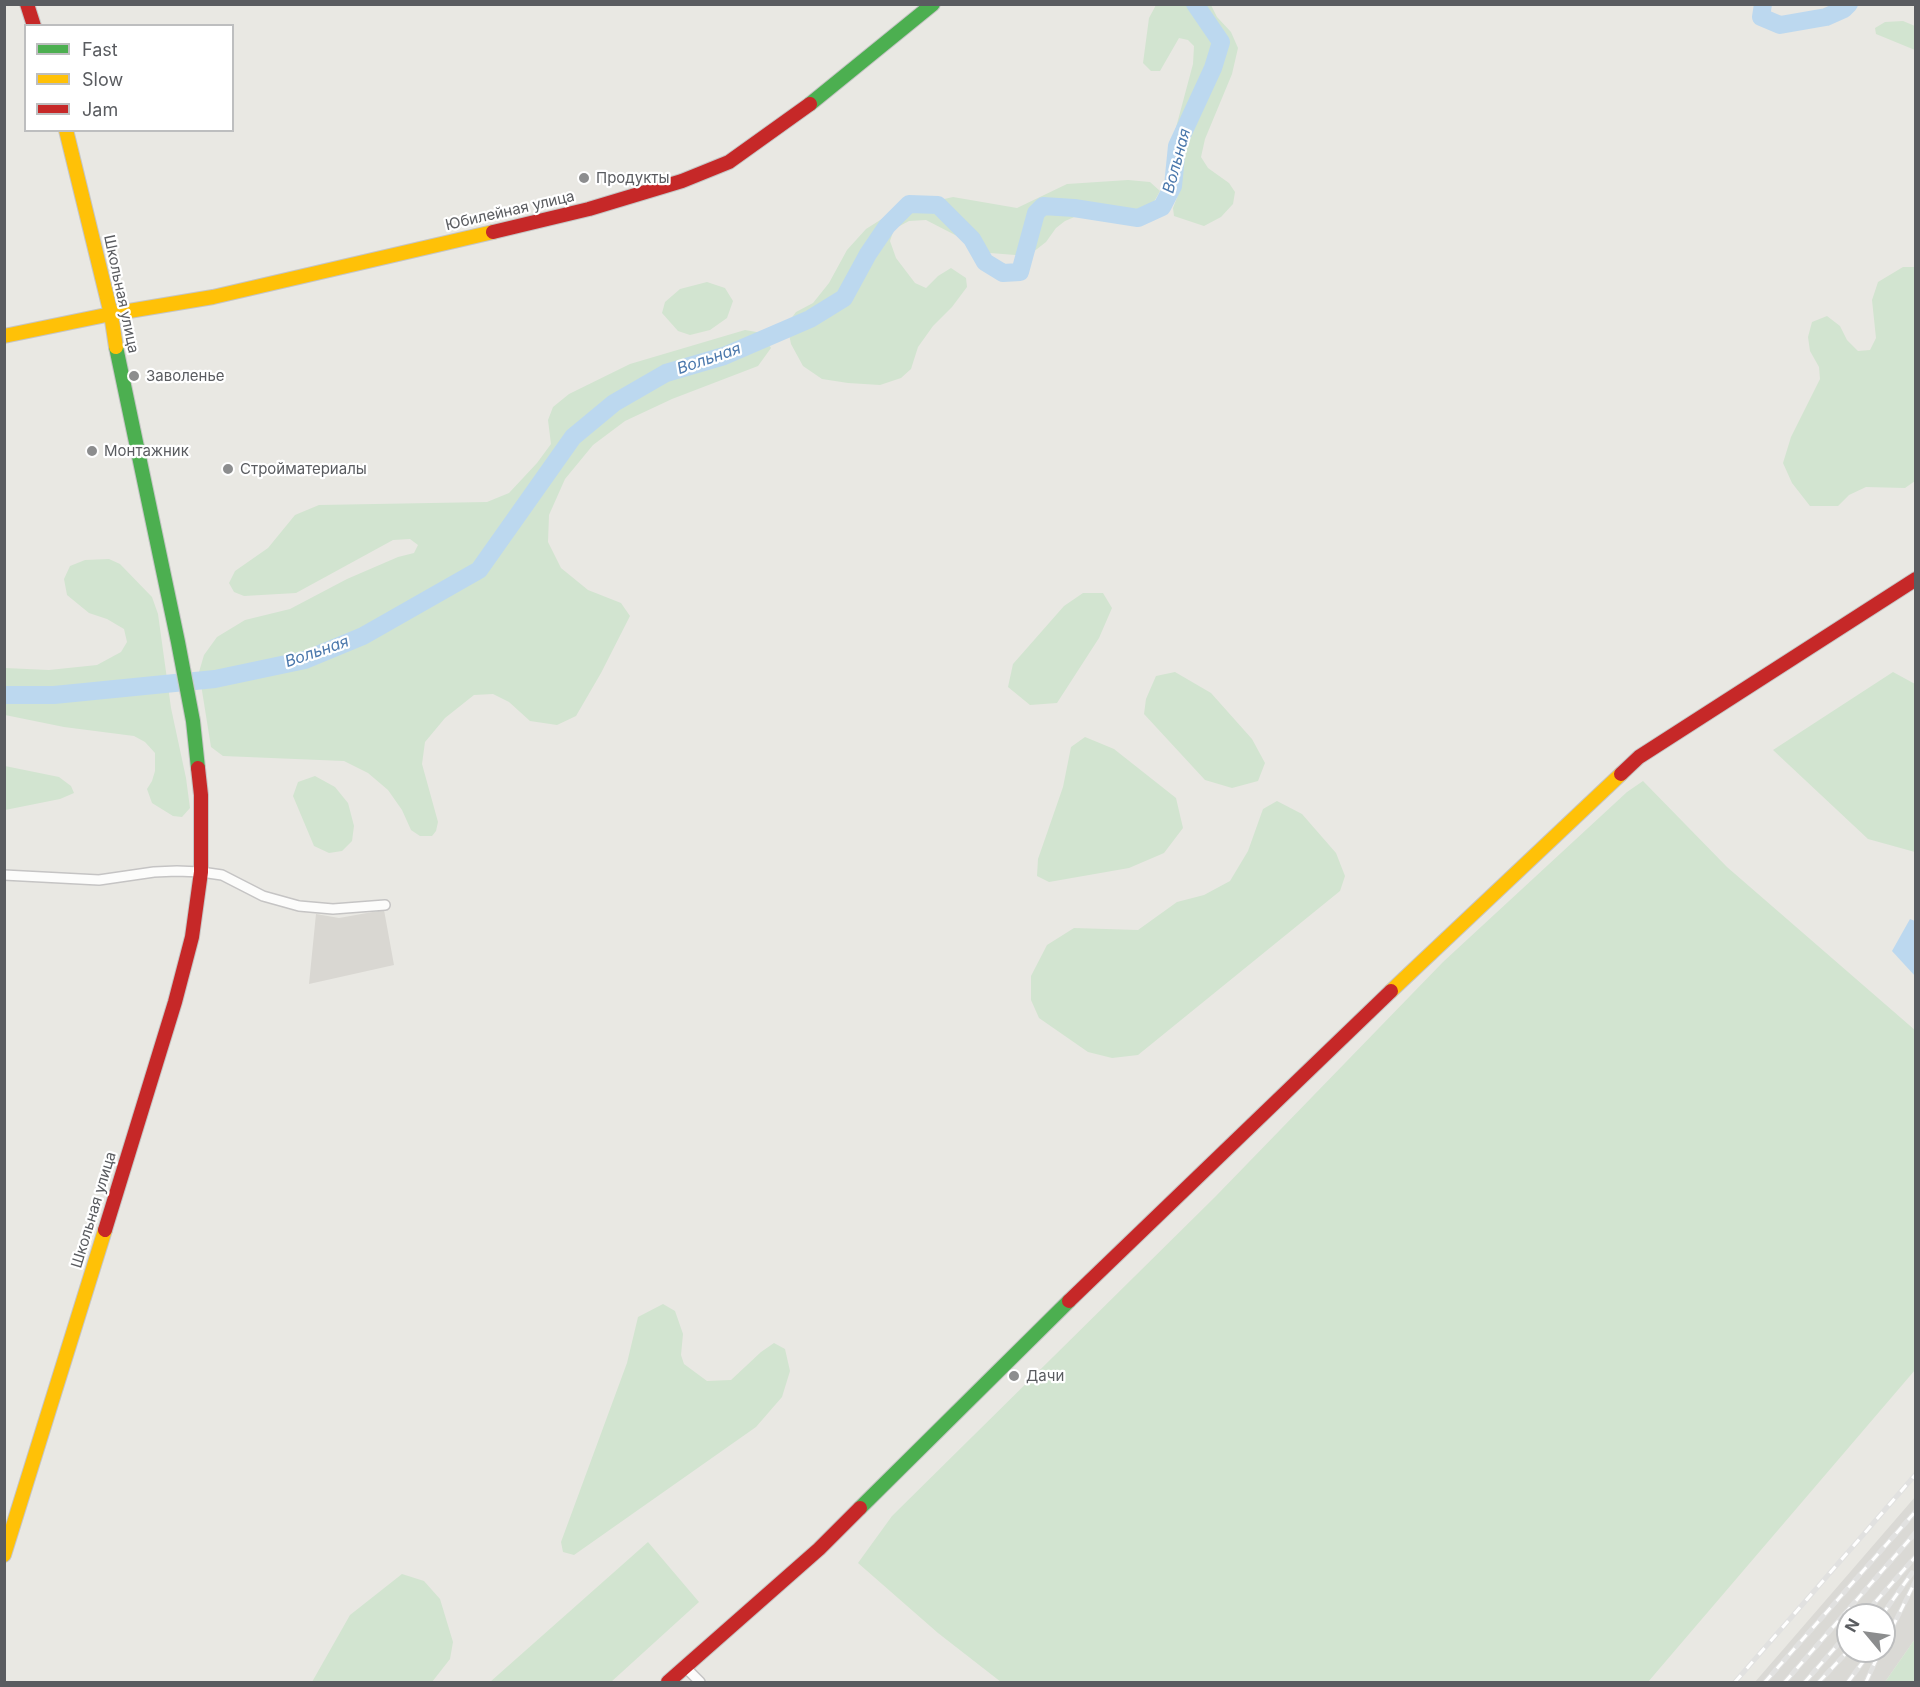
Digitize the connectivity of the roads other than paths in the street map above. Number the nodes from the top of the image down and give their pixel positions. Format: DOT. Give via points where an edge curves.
graph roads {
  1 [pos="27,4"];
  2 [pos="933,4"];
  3 [pos="33,24"];
  4 [pos="66,132"];
  5 [pos="111,314"];
  6 [pos="4,336"];
  7 [pos="1916,579"];
  8 [pos="201,872"];
  9 [pos="4,875"];
  10 [pos="385,904"];
  11 [pos="4,1555"];
  12 [pos="686,1668"];
  13 [pos="668,1683"];
  14 [pos="700,1683"];
  1 -- 3 [label="street"];
  2 -- 5 [label="street, Юбилейная улица" via="832,88 729,162 707,172 589,209 407,253 213,297"];
  4 -- 5 [label="street, Школьная улица"];
  5 -- 6 [label="street, Юбилейная улица"];
  5 -- 8 [label="street, Школьная улица" via="193,721 201,795"];
  7 -- 12 [label="street" via="1640,756 1154,1217 819,1549"];
  8 -- 9 [label="street" via="154,872 99,880"];
  8 -- 10 [label="street" via="222,875 263,896 299,906 333,909"];
  8 -- 11 [label="street, Школьная улица" via="192,937 175,1002"];
  12 -- 13 [label="street"];
  12 -- 14 [label="street"];
}
